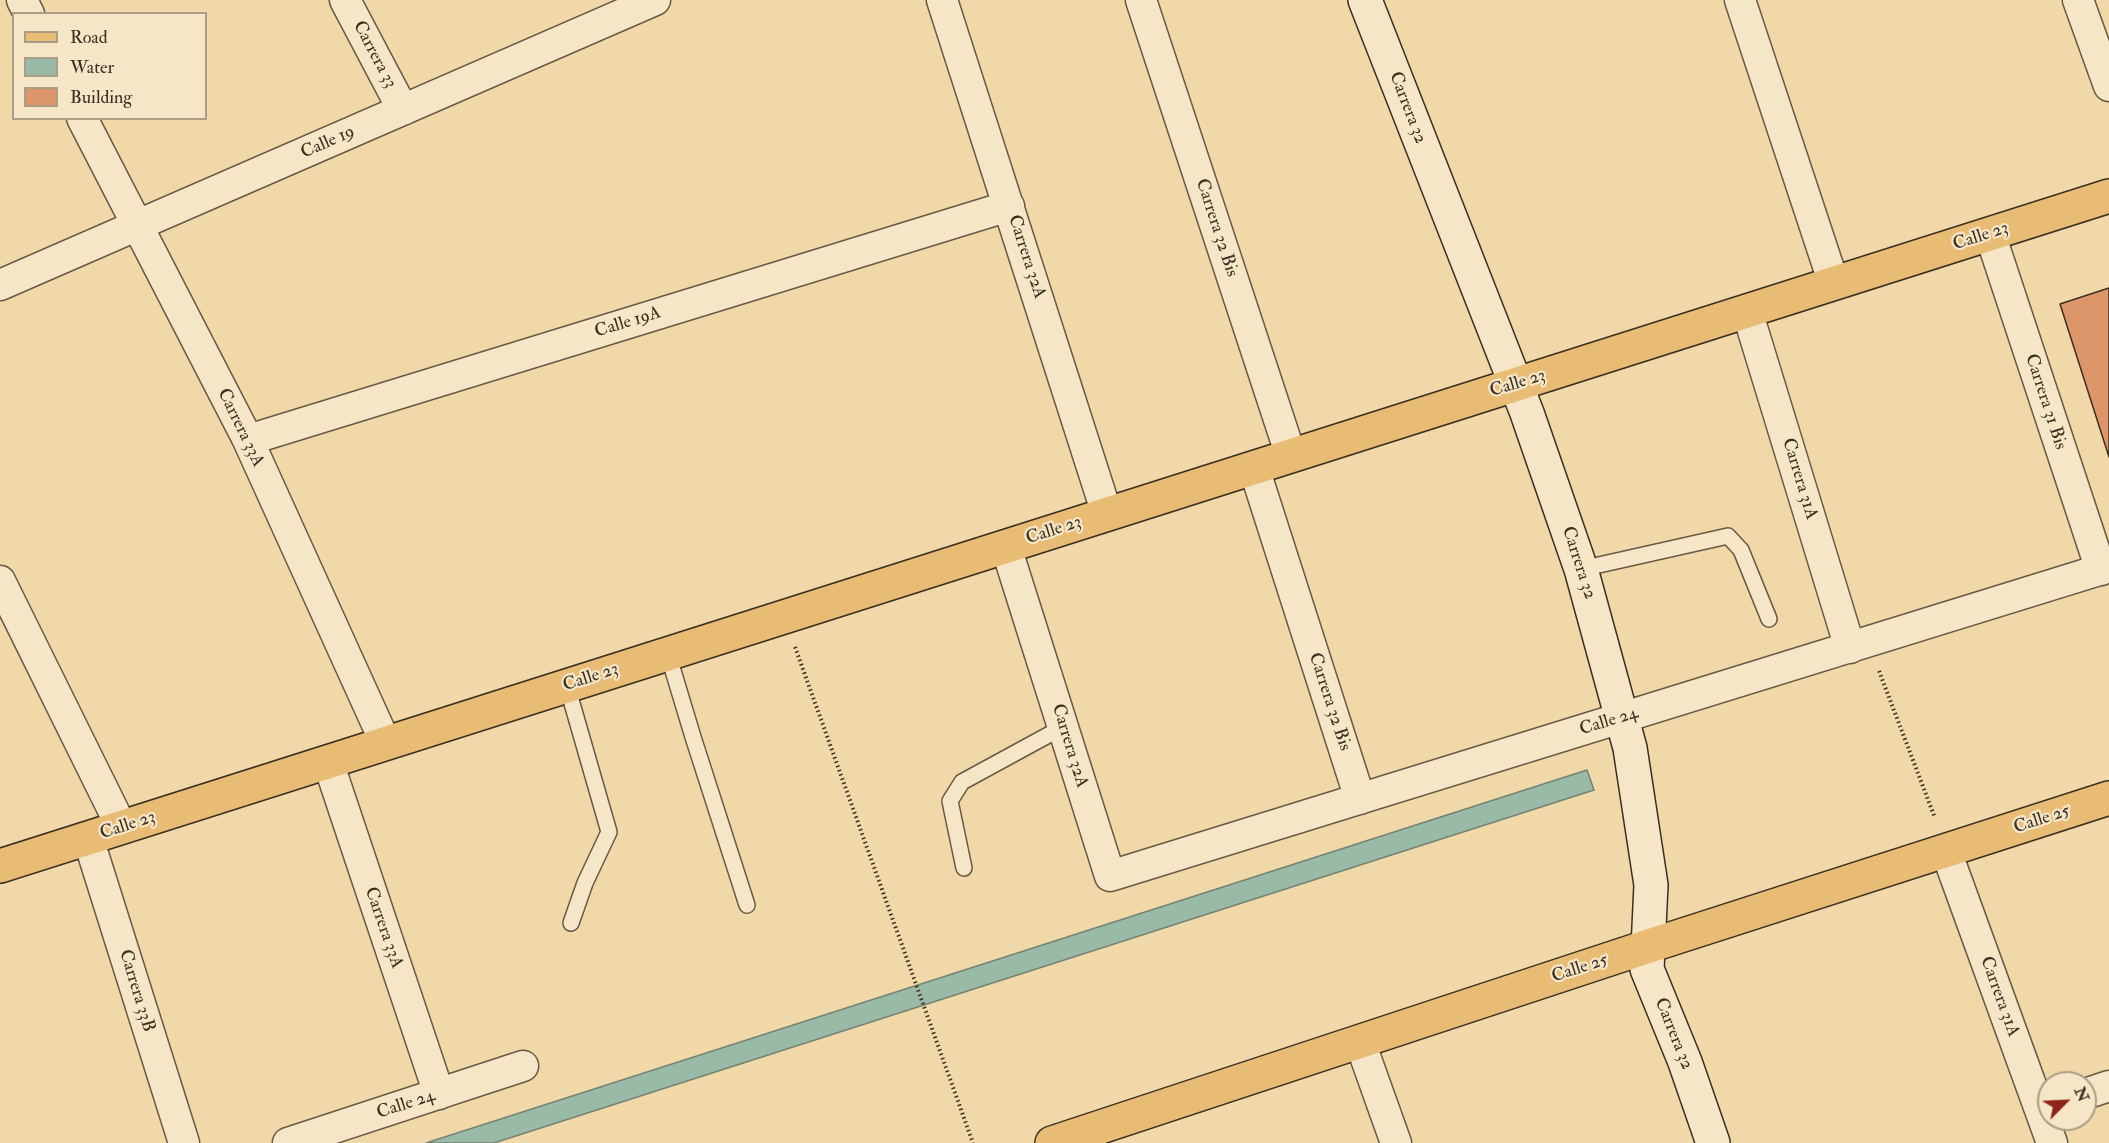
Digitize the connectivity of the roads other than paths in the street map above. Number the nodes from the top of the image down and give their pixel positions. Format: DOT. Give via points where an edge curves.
graph roads {
  1 [pos="345,0"];
  2 [pos="655,0"];
  3 [pos="942,0"];
  4 [pos="1141,0"];
  5 [pos="1365,0"];
  6 [pos="1740,0"];
  7 [pos="2078,0"];
  8 [pos="2109,86"];
  9 [pos="403,110"];
  10 [pos="83,120"];
  11 [pos="2109,196"];
  12 [pos="1009,206"];
  13 [pos="137,226"];
  14 [pos="1990,234"];
  15 [pos="1834,284"];
  16 [pos="0,285"];
  17 [pos="1747,311"];
  18 [pos="1515,385"];
  19 [pos="248,440"];
  20 [pos="1291,456"];
  21 [pos="1254,468"];
  22 [pos="1107,514"];
  23 [pos="1006,547"];
  24 [pos="2105,568"];
  25 [pos="1581,569"];
  26 [pos="0,581"];
  27 [pos="1769,619"];
  28 [pos="1859,645"];
  29 [pos="668,654"];
  30 [pos="567,686"];
  31 [pos="1063,727"];
  32 [pos="1626,733"];
  33 [pos="386,744"];
  34 [pos="328,762"];
  35 [pos="2109,798"];
  36 [pos="1360,799"];
  37 [pos="122,828"];
  38 [pos="88,838"];
  39 [pos="1946,851"];
  40 [pos="0,866"];
  41 [pos="964,868"];
  42 [pos="1110,876"];
  43 [pos="747,905"];
  44 [pos="571,923"];
  45 [pos="1649,946"];
  46 [pos="1360,1042"];
  47 [pos="523,1066"];
  48 [pos="2037,1091"];
  49 [pos="439,1094"];
  50 [pos="1093,1137"];
  51 [pos="184,1143"];
  52 [pos="288,1143"];
  53 [pos="1052,1143"];
  54 [pos="1396,1143"];
  55 [pos="1713,1143"];
  1 -- 9 [label="street, Carrera 33"];
  2 -- 9 [label="street, Calle 19"];
  3 -- 12 [label="street, Carrera 32A"];
  4 -- 20 [label="street, Carrera 32 Bis"];
  5 -- 18 [label="street, Carrera 32"];
  6 -- 15 [label="street"];
  7 -- 8 [label="street"];
  9 -- 13 [label="street, Calle 19"];
  10 -- 13 [label="street, Carrera 33A"];
  11 -- 14 [label="main road, Calle 23"];
  12 -- 19 [label="street, Calle 19A"];
  12 -- 22 [label="street, Carrera 32A"];
  13 -- 16 [label="street, Calle 19"];
  13 -- 19 [label="street, Carrera 33A"];
  14 -- 15 [label="main road, Calle 23"];
  14 -- 24 [label="street, Carrera 31 Bis"];
  15 -- 17 [label="main road, Calle 23"];
  17 -- 18 [label="main road, Calle 23"];
  17 -- 28 [label="street, Carrera 31A"];
  18 -- 20 [label="main road, Calle 23"];
  18 -- 25 [label="street, Carrera 32"];
  19 -- 33 [label="street, Carrera 33A"];
  20 -- 21 [label="main road, Calle 23"];
  21 -- 22 [label="main road, Calle 23"];
  21 -- 36 [label="street, Carrera 32 Bis"];
  22 -- 23 [label="main road, Calle 23"];
  23 -- 29 [label="main road, Calle 23"];
  23 -- 31 [label="street, Carrera 32A"];
  24 -- 28 [label="street, Calle 24"];
  25 -- 27 [label="lane" via="1728,536 1741,550"];
  25 -- 32 [label="street, Carrera 32"];
  26 -- 37 [label="street"];
  28 -- 32 [label="street, Calle 24"];
  29 -- 30 [label="main road, Calle 23"];
  29 -- 43 [label="lane"];
  30 -- 33 [label="main road, Calle 23"];
  30 -- 44 [label="lane" via="609,832"];
  31 -- 41 [label="lane" via="962,782 950,801"];
  31 -- 42 [label="street, Carrera 32A"];
  32 -- 36 [label="street, Calle 24"];
  32 -- 45 [label="street, Carrera 32" via="1651,885"];
  33 -- 34 [label="main road, Calle 23"];
  34 -- 37 [label="main road, Calle 23"];
  34 -- 49 [label="street, Carrera 33A"];
  35 -- 39 [label="main road, Calle 25"];
  36 -- 42 [label="street, Calle 24"];
  37 -- 38 [label="main road, Calle 23"];
  38 -- 40 [label="main road, Calle 23"];
  38 -- 51 [label="street, Carrera 33B"];
  39 -- 45 [label="main road, Calle 25"];
  39 -- 48 [label="street, Carrera 31A"];
  45 -- 46 [label="main road, Calle 25"];
  45 -- 55 [label="street, Carrera 32" via="1647,969"];
  46 -- 50 [label="main road, Calle 25"];
  46 -- 54 [label="street"];
  47 -- 49 [label="street, Calle 24"];
  49 -- 52 [label="street, Calle 24"];
  50 -- 53 [label="main road, Calle 25"];
}
